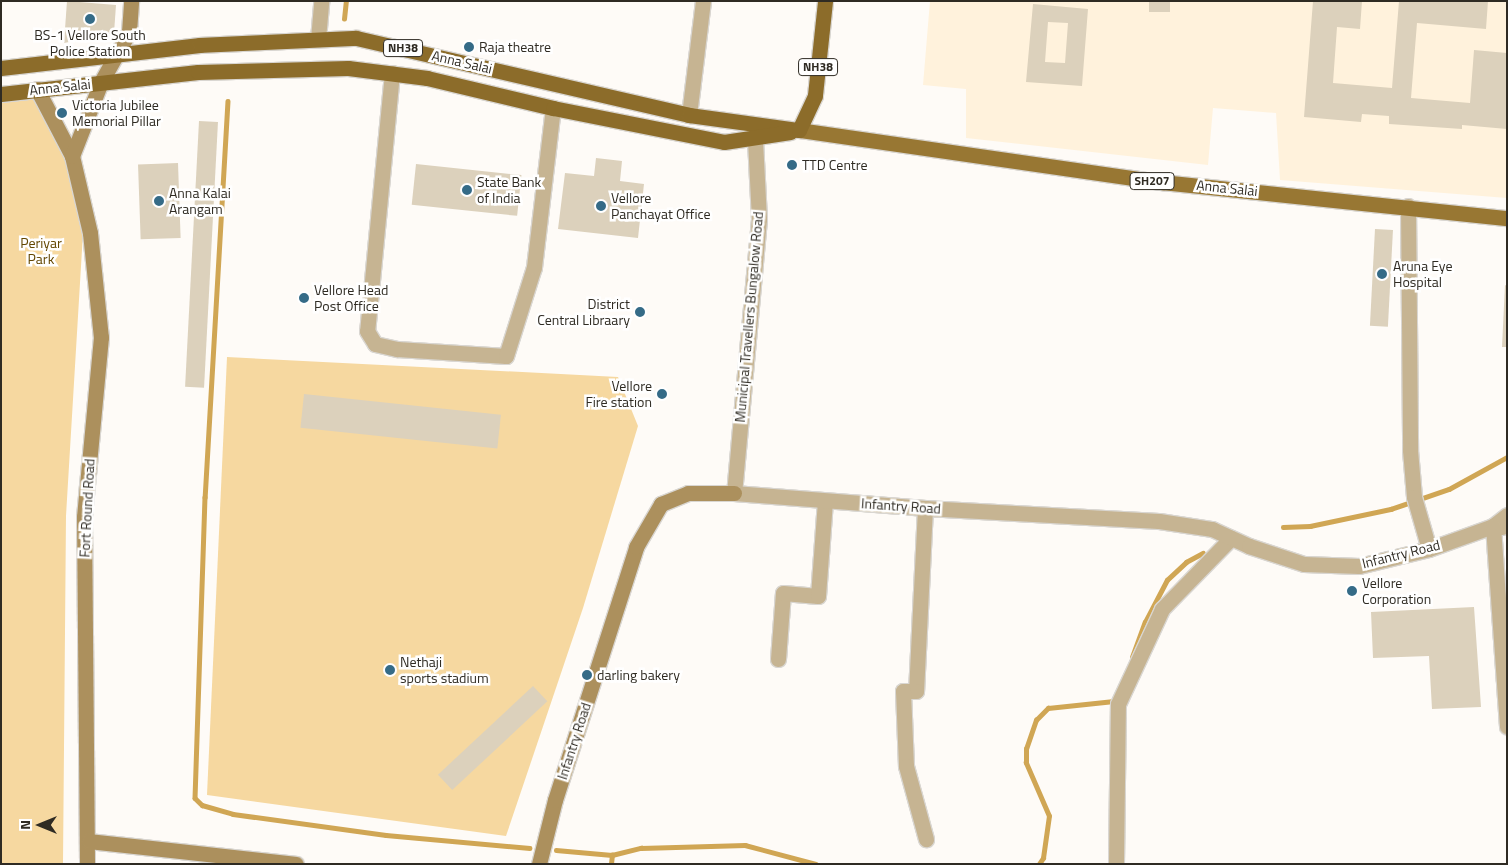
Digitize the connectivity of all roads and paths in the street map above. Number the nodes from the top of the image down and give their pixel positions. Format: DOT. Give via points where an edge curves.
graph roads {
  1 [pos="131,1"];
  2 [pos="321,1"];
  3 [pos="702,1"];
  4 [pos="824,1"];
  5 [pos="318,39"];
  6 [pos="118,52"];
  7 [pos="1,68"];
  8 [pos="392,73"];
  9 [pos="101,82"];
  10 [pos="37,89"];
  11 [pos="1,94"];
  12 [pos="553,108"];
  13 [pos="689,115"];
  14 [pos="799,130"];
  15 [pos="755,140"];
  16 [pos="72,156"];
  17 [pos="1408,206"];
  18 [pos="1507,218"];
  19 [pos="734,493"];
  20 [pos="825,500"];
  21 [pos="925,508"];
  22 [pos="1507,516"];
  23 [pos="1500,527"];
  24 [pos="1231,538"];
  25 [pos="1429,549"];
  26 [pos="1505,648"];
  27 [pos="778,659"];
  28 [pos="1507,727"];
  29 [pos="926,839"];
  30 [pos="89,841"];
  31 [pos="87,864"];
  32 [pos="296,864"];
  33 [pos="539,864"];
  34 [pos="1116,864"];
  1 -- 6 [label="main road" via="129,32"];
  2 -- 5 [label="street"];
  3 -- 13 [label="street"];
  4 -- 14 [label="highway, NH38" via="815,95"];
  5 -- 6 [label="highway, Anna Salai / NH38"];
  5 -- 13 [label="highway, Anna Salai / NH38" via="356,38"];
  6 -- 7 [label="highway, Anna Salai / NH38"];
  6 -- 9 [label="main road"];
  8 -- 9 [label="highway, Anna Salai / NH38" via="348,68 267,68"];
  8 -- 12 [label="highway, Anna Salai / NH38" via="428,78"];
  8 -- 12 [label="street" via="367,331 375,344 397,349 506,356 534,267"];
  9 -- 10 [label="highway, Anna Salai / NH38"];
  9 -- 16 [label="main road"];
  10 -- 11 [label="highway, Anna Salai / NH38"];
  10 -- 16 [label="main road"];
  12 -- 15 [label="highway, Anna Salai / NH38" via="724,142"];
  13 -- 14 [label="highway, Anna Salai / NH38"];
  14 -- 15 [label="highway, Anna Salai / NH38"];
  14 -- 17 [label="main road, Anna Salai / SH207" via="1162,182"];
  15 -- 19 [label="street, Municipal Travellers Bungalow Road" via="759,219"];
  16 -- 30 [label="main road, Fort Round Road" via="90,233 101,336 84,517"];
  17 -- 18 [label="main road, Anna Salai / SH207"];
  17 -- 25 [label="street" via="1410,450 1414,497"];
  19 -- 20 [label="street, Infantry Road"];
  19 -- 33 [label="main road, Infantry Road" via="688,493 661,504 636,547 555,800"];
  20 -- 21 [label="street, Infantry Road"];
  20 -- 27 [label="street" via="818,596 783,593"];
  21 -- 24 [label="street, Infantry Road" via="1159,521 1212,529"];
  21 -- 29 [label="street" via="916,691 903,691 906,766"];
  22 -- 23 [label="street, Infantry Road"];
  23 -- 25 [label="street, Infantry Road"];
  23 -- 26 [label="street"];
  24 -- 25 [label="street, Infantry Road" via="1304,564 1359,566"];
  24 -- 34 [label="street" via="1162,609 1118,704"];
  26 -- 28 [label="street"];
  30 -- 31 [label="main road, Fort Round Road"];
  30 -- 32 [label="main road"];
}
